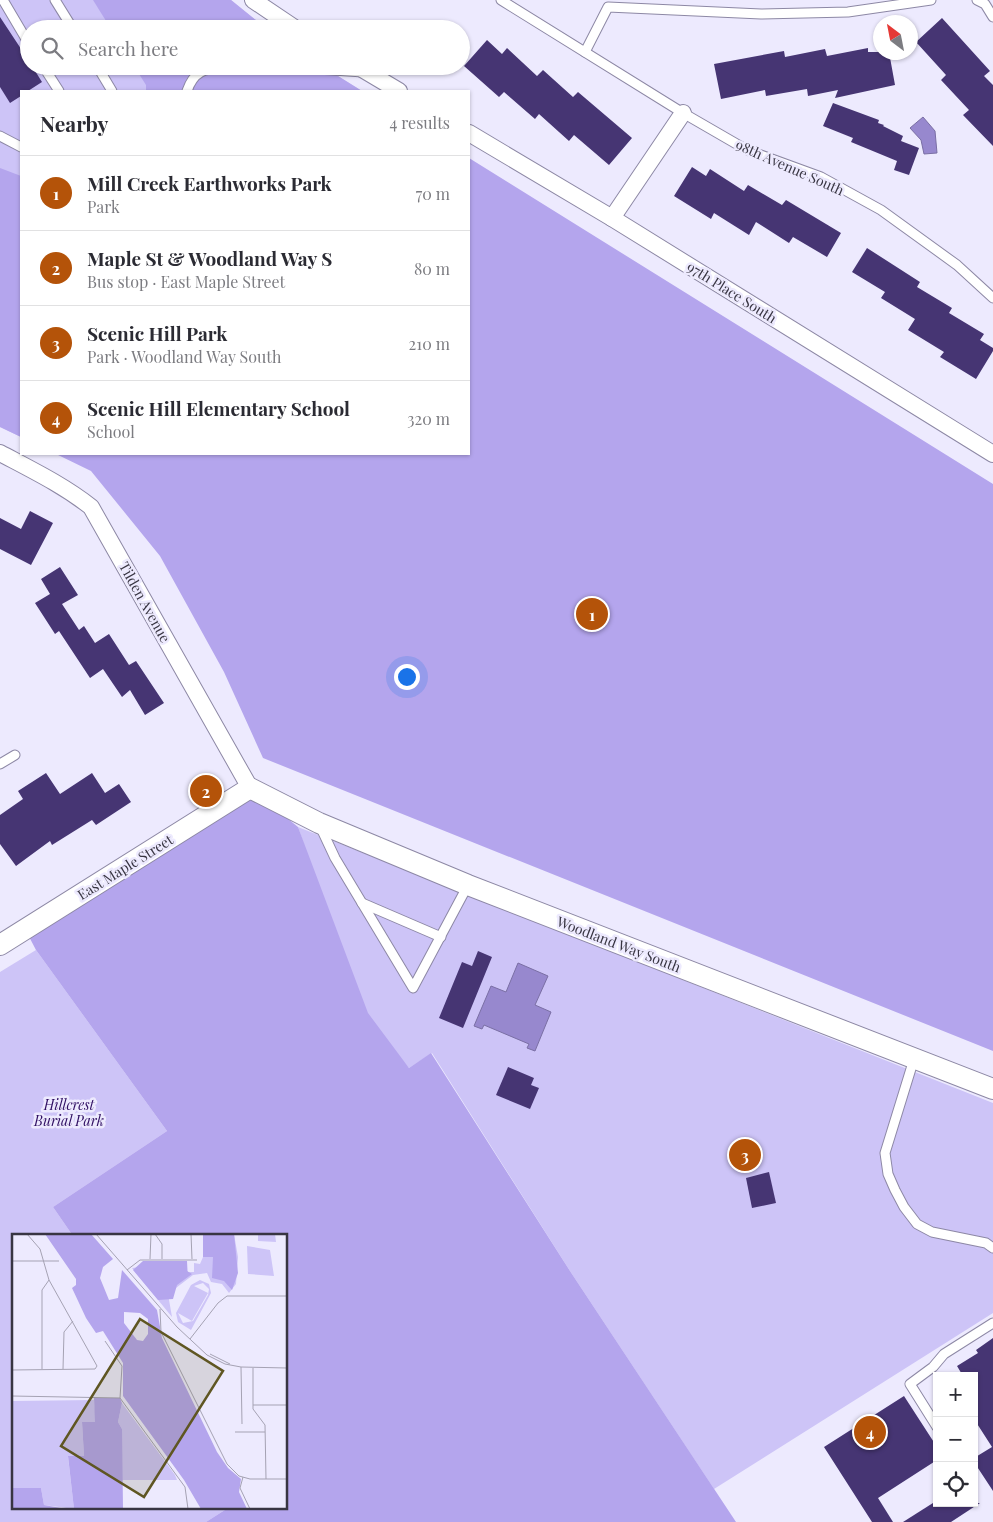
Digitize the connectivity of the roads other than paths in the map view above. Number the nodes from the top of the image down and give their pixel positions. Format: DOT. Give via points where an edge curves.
graph roads {
  1 [pos="3,0"];
  2 [pos="55,0"];
  3 [pos="253,0"];
  4 [pos="501,0"];
  5 [pos="931,0"];
  6 [pos="977,0"];
  7 [pos="993,18"];
  8 [pos="67,20"];
  9 [pos="283,20"];
  10 [pos="20,29"];
  11 [pos="585,52"];
  12 [pos="49,75"];
  13 [pos="102,75"];
  14 [pos="197,75"];
  15 [pos="371,75"];
  16 [pos="58,90"];
  17 [pos="111,90"];
  18 [pos="187,90"];
  19 [pos="397,90"];
  20 [pos="683,113"];
  21 [pos="470,134"];
  22 [pos="0,136"];
  23 [pos="20,147"];
  24 [pos="612,218"];
  25 [pos="993,298"];
  26 [pos="0,453"];
  27 [pos="993,454"];
  28 [pos="15,754"];
  29 [pos="0,764"];
  30 [pos="250,788"];
  31 [pos="319,824"];
  32 [pos="468,885"];
  33 [pos="362,903"];
  34 [pos="441,937"];
  35 [pos="0,945"];
  36 [pos="914,1059"];
  37 [pos="993,1090"];
  38 [pos="993,1248"];
  39 [pos="993,1324"];
  40 [pos="933,1421"];
  1 -- 10 [label="lane"];
  2 -- 8 [label="lane"];
  3 -- 9 [label="street"];
  4 -- 11 [label="lane, 98th Avenue South"];
  5 -- 11 [label="lane" via="848,12 761,14 608,7"];
  6 -- 7 [label="lane" via="984,4"];
  11 -- 20 [label="lane, 98th Avenue South"];
  12 -- 16 [label="lane"];
  13 -- 17 [label="lane"];
  14 -- 18 [label="lane"];
  15 -- 19 [label="street"];
  20 -- 24 [label="street"];
  20 -- 25 [label="lane, 98th Avenue South" via="747,150 821,178 880,210 957,265"];
  21 -- 24 [label="street, 97th Place South"];
  22 -- 23 [label="lane"];
  24 -- 27 [label="street, 97th Place South"];
  26 -- 30 [label="street, Tilden Avenue" via="52,480 90,507"];
  28 -- 29 [label="lane"];
  30 -- 31 [label="street, Woodland Way South"];
  30 -- 35 [label="street, East Maple Street"];
  31 -- 32 [label="street, Woodland Way South"];
  31 -- 33 [label="lane"];
  32 -- 34 [label="lane"];
  32 -- 36 [label="street, Woodland Way South"];
  33 -- 34 [label="lane"];
  33 -- 34 [label="lane" via="413,988"];
  36 -- 37 [label="street, Woodland Way South"];
  36 -- 38 [label="lane" via="885,1153 888,1174 904,1207 917,1224 932,1232 986,1243"];
  39 -- 40 [label="lane" via="944,1354 910,1384"];
}
